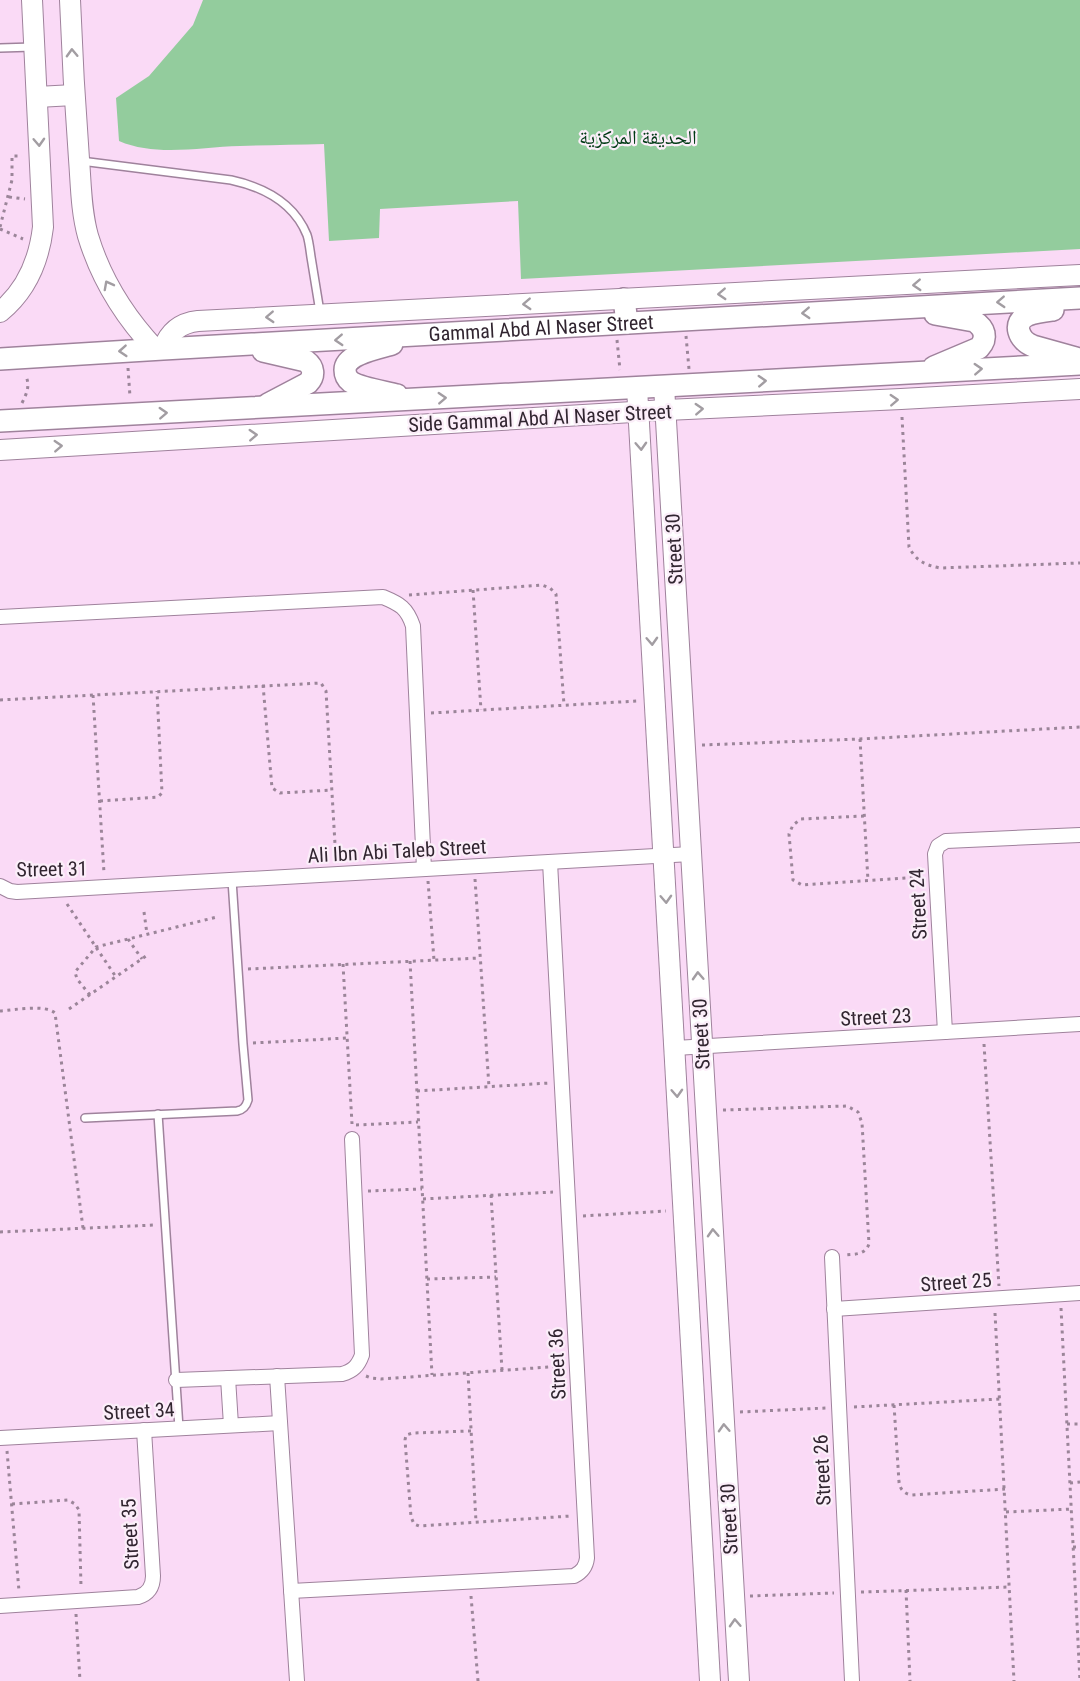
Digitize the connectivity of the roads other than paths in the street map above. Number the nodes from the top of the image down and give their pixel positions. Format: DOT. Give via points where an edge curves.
graph roads {
  1 [pos="32,0"];
  2 [pos="70,0"];
  3 [pos="34,47"];
  4 [pos="0,48"];
  5 [pos="74,95"];
  6 [pos="37,97"];
  7 [pos="79,161"];
  8 [pos="1080,275"];
  9 [pos="1080,298"];
  10 [pos="624,299"];
  11 [pos="1080,303"];
  12 [pos="899,308"];
  13 [pos="0,312"];
  14 [pos="320,315"];
  15 [pos="621,323"];
  16 [pos="421,335"];
  17 [pos="234,345"];
  18 [pos="159,349"];
  19 [pos="7,359"];
  20 [pos="1080,359"];
  21 [pos="1080,364"];
  22 [pos="920,373"];
  23 [pos="664,386"];
  24 [pos="629,388"];
  25 [pos="1080,389"];
  26 [pos="416,400"];
  27 [pos="262,408"];
  28 [pos="666,410"];
  29 [pos="639,412"];
  30 [pos="6,421"];
  31 [pos="0,450"];
  32 [pos="0,617"];
  33 [pos="1080,835"];
  34 [pos="691,854"];
  35 [pos="664,856"];
  36 [pos="550,862"];
  37 [pos="426,869"];
  38 [pos="231,880"];
  39 [pos="0,886"];
  40 [pos="105,887"];
  41 [pos="1080,1024"];
  42 [pos="945,1032"];
  43 [pos="702,1047"];
  44 [pos="675,1048"];
  45 [pos="158,1114"];
  46 [pos="85,1118"];
  47 [pos="352,1132"];
  48 [pos="832,1257"];
  49 [pos="1080,1293"];
  50 [pos="834,1309"];
  51 [pos="277,1376"];
  52 [pos="228,1378"];
  53 [pos="176,1380"];
  54 [pos="280,1423"];
  55 [pos="231,1425"];
  56 [pos="179,1428"];
  57 [pos="144,1430"];
  58 [pos="3,1437"];
  59 [pos="291,1591"];
  60 [pos="0,1606"];
  61 [pos="297,1681"];
  62 [pos="710,1681"];
  63 [pos="739,1681"];
  64 [pos="852,1681"];
  1 -- 3 [label="main road"];
  5 -- 2 [label="main road, one-way"];
  3 -- 4 [label="lane"];
  3 -- 6 [label="main road"];
  5 -- 6 [label="main road"];
  5 -- 7 [label="main road"];
  6 -- 13 [label="main road, one-way" via="43,227 32,273"];
  7 -- 14 [label="lane" via="231,180 268,192 285,204 307,236"];
  18 -- 7 [label="main road, one-way" via="130,321 101,272 84,218"];
  8 -- 10 [label="main road, one-way"];
  9 -- 12 [label="main road, Gammal Abd Al Naser Street, one-way"];
  10 -- 14 [label="main road, one-way"];
  10 -- 15 [label="main road"];
  11 -- 20 [label="main road" via="1026,316 1019,327 1026,344"];
  12 -- 15 [label="main road, Gammal Abd Al Naser Street, one-way"];
  12 -- 22 [label="main road" via="974,321 984,330 984,343 979,348"];
  14 -- 18 [label="main road, one-way" via="189,322 175,329"];
  15 -- 16 [label="main road, Gammal Abd Al Naser Street"];
  16 -- 17 [label="main road, Gammal Abd Al Naser Street, one-way"];
  16 -- 26 [label="main road" via="354,356 345,368 354,384"];
  17 -- 18 [label="main road, Gammal Abd Al Naser Street"];
  17 -- 27 [label="main road" via="302,359 312,368 313,376 308,383"];
  18 -- 19 [label="main road, Gammal Abd Al Naser Street, one-way"];
  22 -- 21 [label="main road, one-way"];
  23 -- 22 [label="main road, one-way"];
  23 -- 24 [label="main road"];
  23 -- 28 [label="main road, Street 30"];
  26 -- 24 [label="main road, one-way"];
  24 -- 29 [label="main road, Street 30"];
  28 -- 25 [label="main road, Side Gammal Abd Al Naser Street, one-way"];
  26 -- 27 [label="main road"];
  30 -- 27 [label="main road, one-way"];
  28 -- 29 [label="main road, Side Gammal Abd Al Naser Street"];
  28 -- 34 [label="main road, Street 30"];
  31 -- 29 [label="main road, Side Gammal Abd Al Naser Street, one-way"];
  29 -- 35 [label="main road, Street 30, one-way"];
  32 -- 37 [label="street" via="383,597 403,607 413,626"];
  33 -- 42 [label="street, Street 24" via="946,842 936,850"];
  34 -- 35 [label="street, Ali Ibn Abi Taleb Street"];
  43 -- 34 [label="main road, Street 30, one-way"];
  35 -- 36 [label="street, Ali Ibn Abi Taleb Street"];
  35 -- 44 [label="main road, Street 30, one-way"];
  36 -- 37 [label="street, Ali Ibn Abi Taleb Street"];
  36 -- 59 [label="street, Street 36" via="585,1516 584,1569 573,1576"];
  37 -- 38 [label="street, Ali Ibn Abi Taleb Street"];
  38 -- 40 [label="street, Ali Ibn Abi Taleb Street"];
  38 -- 45 [label="lane" via="248,1100 237,1111"];
  39 -- 40 [label="street, Street 31" via="17,892"];
  41 -- 42 [label="street, Street 23"];
  42 -- 43 [label="street, Street 23"];
  43 -- 44 [label="street, Street 23"];
  63 -- 43 [label="main road, Street 30, one-way"];
  44 -- 62 [label="main road, Street 30, one-way"];
  45 -- 46 [label="lane"];
  45 -- 53 [label="lane"];
  47 -- 51 [label="street" via="362,1355 356,1367 342,1374"];
  48 -- 50 [label="street, Street 26"];
  49 -- 50 [label="street, Street 25"];
  50 -- 64 [label="street, Street 26"];
  51 -- 52 [label="street"];
  51 -- 54 [label="street"];
  52 -- 53 [label="street"];
  52 -- 55 [label="street"];
  53 -- 56 [label="lane"];
  54 -- 55 [label="street, Street 34"];
  54 -- 59 [label="street"];
  55 -- 56 [label="street, Street 34"];
  56 -- 57 [label="street, Street 34"];
  57 -- 58 [label="street, Street 34"];
  57 -- 60 [label="street, Street 35" via="153,1576 148,1592 138,1598"];
  59 -- 61 [label="street"];
}
